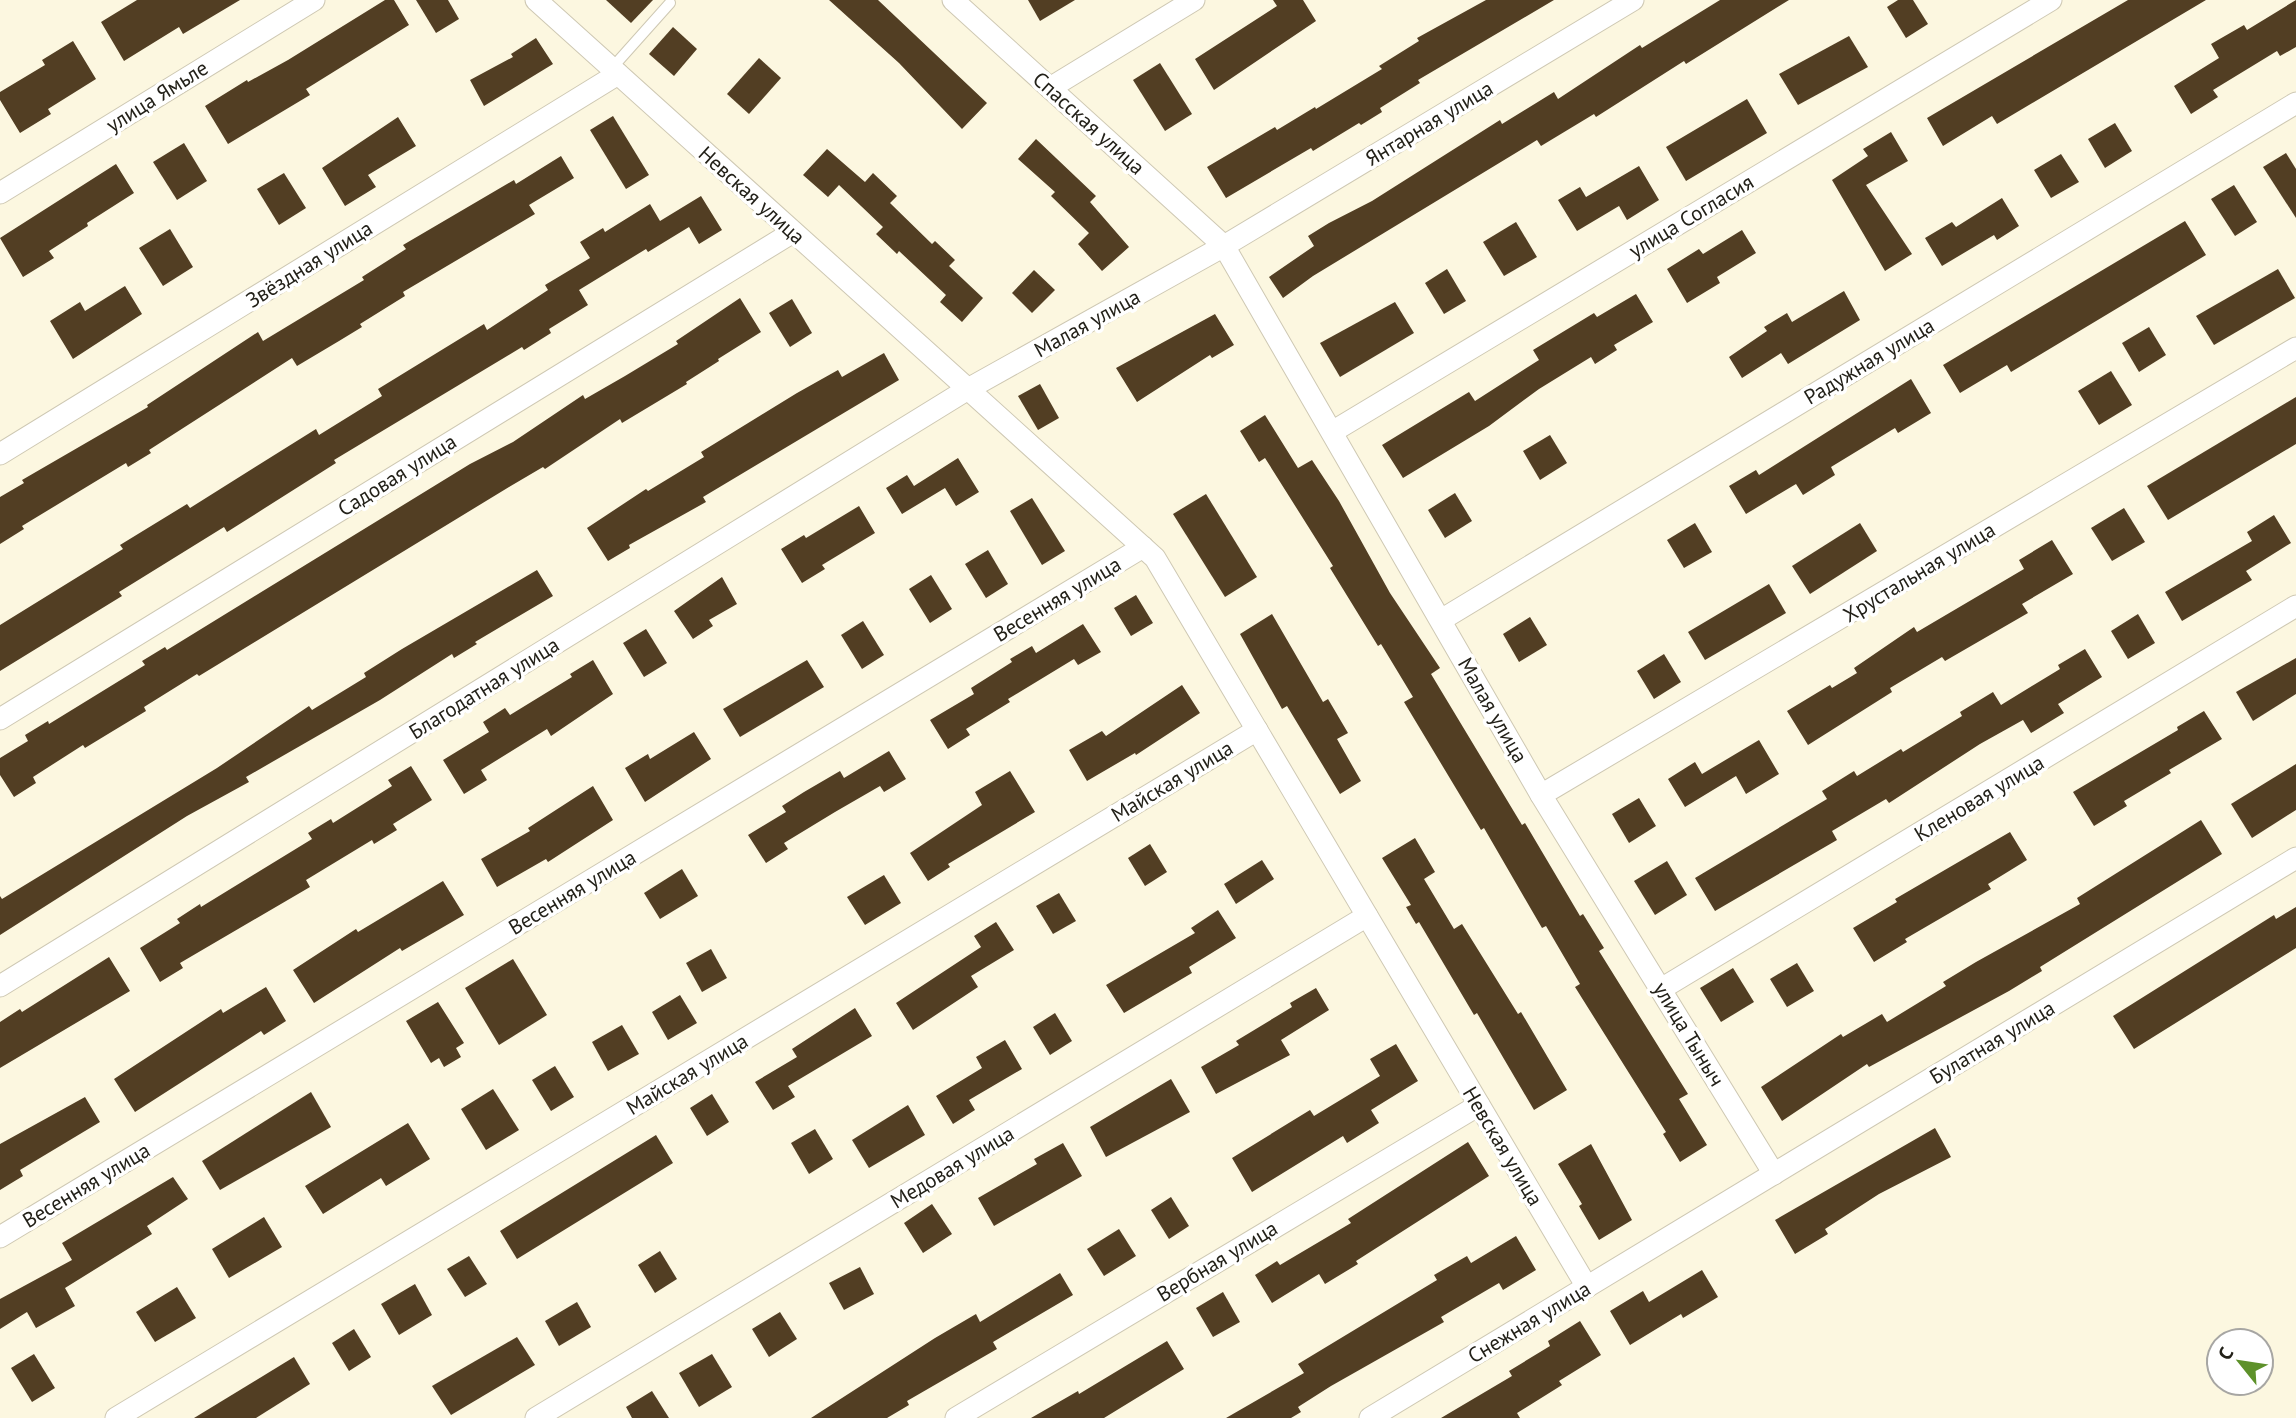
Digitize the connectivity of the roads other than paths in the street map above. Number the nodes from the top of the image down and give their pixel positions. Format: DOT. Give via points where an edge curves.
graph roads {
  1 [pos="314,0"];
  2 [pos="536,0"];
  3 [pos="953,0"];
  4 [pos="1194,0"];
  5 [pos="1633,0"];
  6 [pos="2051,0"];
  7 [pos="670,3"];
  8 [pos="615,71"];
  9 [pos="1050,88"];
  10 [pos="2296,103"];
  11 [pos="0,193"];
  12 [pos="793,232"];
  13 [pos="1224,246"];
  14 [pos="2296,348"];
  15 [pos="968,389"];
  16 [pos="1332,432"];
  17 [pos="0,454"];
  18 [pos="1143,547"];
  19 [pos="2296,606"];
  20 [pos="1441,620"];
  21 [pos="0,719"];
  22 [pos="1257,730"];
  23 [pos="1541,795"];
  24 [pos="2296,858"];
  25 [pos="1603,895"];
  26 [pos="1367,916"];
  27 [pos="0,986"];
  28 [pos="1661,989"];
  29 [pos="1479,1105"];
  30 [pos="1774,1174"];
  31 [pos="1687,1227"];
  32 [pos="0,1237"];
  33 [pos="1587,1287"];
  34 [pos="116,1418"];
  35 [pos="536,1418"];
  36 [pos="956,1418"];
  37 [pos="1370,1418"];
  1 -- 11 [label="street, улица Ямьле"];
  2 -- 8 [label="street, Невская улица"];
  3 -- 9 [label="street, Спасская улица"];
  4 -- 9 [label="street"];
  5 -- 13 [label="street, Янтарная улица"];
  6 -- 16 [label="street, улица Согласия"];
  7 -- 8 [label="lane"];
  8 -- 12 [label="street, Невская улица"];
  8 -- 17 [label="street, Звёздная улица"];
  9 -- 13 [label="street, Спасская улица"];
  10 -- 20 [label="street, Радужная улица"];
  12 -- 15 [label="street, Невская улица"];
  12 -- 21 [label="street, Садовая улица"];
  13 -- 15 [label="street, Малая улица"];
  13 -- 16 [label="street, Малая улица"];
  14 -- 23 [label="street, Хрустальная улица"];
  15 -- 18 [label="street"];
  15 -- 27 [label="street, Благодатная улица"];
  16 -- 20 [label="street, Малая улица"];
  18 -- 22 [label="street" via="1155,558"];
  18 -- 32 [label="street, Весенняя улица"];
  19 -- 28 [label="street, Кленовая улица"];
  20 -- 23 [label="street, Малая улица"];
  22 -- 26 [label="street"];
  22 -- 34 [label="street, Майская улица"];
  23 -- 25 [label="street, Малая улица"];
  24 -- 30 [label="street, Булатная улица"];
  25 -- 28 [label="street, улица Тыныч"];
  26 -- 29 [label="street, Невская улица"];
  26 -- 35 [label="street, Медовая улица"];
  28 -- 30 [label="street, улица Тыныч"];
  29 -- 33 [label="street, Невская улица"];
  29 -- 36 [label="street, Вербная улица"];
  30 -- 31 [label="street, Булатная улица"];
  31 -- 33 [label="street, Снежная улица"];
  33 -- 37 [label="street, Снежная улица"];
}
